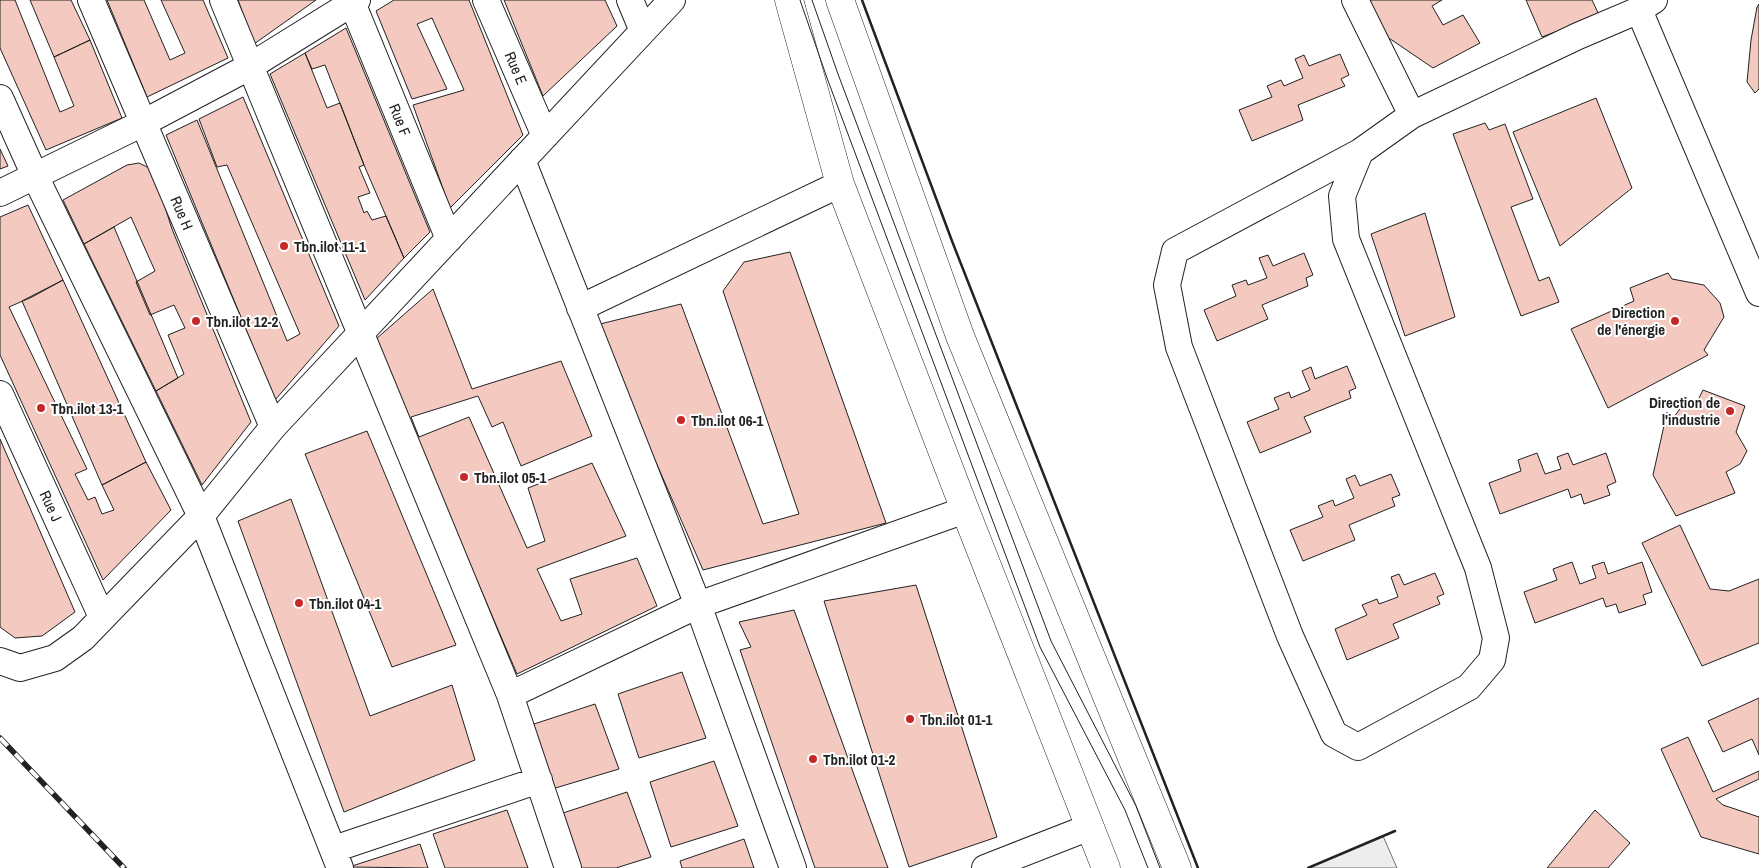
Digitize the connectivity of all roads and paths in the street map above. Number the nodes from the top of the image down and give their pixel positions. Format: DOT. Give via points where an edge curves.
graph roads {
  1 [pos="91,0"];
  2 [pos="223,0"];
  3 [pos="486,0"];
  4 [pos="630,0"];
  5 [pos="672,0"];
  6 [pos="789,0"];
  7 [pos="840,0"];
  8 [pos="1355,0"];
  9 [pos="354,1"];
  10 [pos="1647,5"];
  11 [pos="643,31"];
  12 [pos="250,68"];
  13 [pos="0,98"];
  14 [pos="1412,115"];
  15 [pos="143,123"];
  16 [pos="545,136"];
  17 [pos="1360,152"];
  18 [pos="522,160"];
  19 [pos="35,176"];
  20 [pos="840,184"];
  21 [pos="0,193"];
  22 [pos="449,239"];
  23 [pos="1759,293"];
  24 [pos="580,308"];
  25 [pos="361,332"];
  26 [pos="0,394"];
  27 [pos="273,426"];
  28 [pos="965,510"];
  29 [pos="201,516"];
  30 [pos="698,605"];
  31 [pos="102,617"];
  32 [pos="0,661"];
  33 [pos="510,695"];
  34 [pos="538,780"];
  35 [pos="1090,827"];
  36 [pos="337,858"];
  37 [pos="568,868"];
  38 [pos="794,868"];
  39 [pos="985,868"];
  40 [pos="1106,868"];
  41 [pos="1177,868"];
  1 -- 15 [label="street, Rue H"];
  2 -- 12 [label="street"];
  3 -- 16 [label="street, Rue E"];
  4 -- 11 [label="street"];
  5 -- 11 [label="street"];
  6 -- 20 [label="main road"];
  7 -- 41 [label="main road" via="960,336"];
  8 -- 14 [label="street"];
  9 -- 12 [label="street"];
  9 -- 22 [label="street, Rue F"];
  10 -- 14 [label="street"];
  10 -- 23 [label="street"];
  11 -- 16 [label="street"];
  12 -- 15 [label="street"];
  12 -- 25 [label="street"];
  13 -- 19 [label="street"];
  14 -- 17 [label="street"];
  15 -- 19 [label="street"];
  15 -- 27 [label="street, Rue H"];
  16 -- 18 [label="street"];
  17 -- 17 [label="street" via="1342,196 1346,239 1478,568 1496,638 1492,660 1469,687 1358,747 1334,734 1290,636 1179,347 1167,285 1175,251"];
  18 -- 22 [label="street"];
  18 -- 24 [label="street"];
  19 -- 21 [label="street"];
  19 -- 29 [label="street"];
  20 -- 24 [label="street"];
  20 -- 28 [label="main road"];
  22 -- 25 [label="street"];
  24 -- 30 [label="street"];
  25 -- 27 [label="street"];
  25 -- 33 [label="street"];
  26 -- 31 [label="street, Rue J"];
  27 -- 29 [label="street"];
  28 -- 30 [label="street"];
  28 -- 35 [label="main road"];
  29 -- 31 [label="street"];
  29 -- 36 [label="street"];
  30 -- 33 [label="street"];
  30 -- 38 [label="street"];
  31 -- 32 [label="street" via="83,638 55,658 20,668"];
  33 -- 34 [label="street"];
  34 -- 36 [label="street"];
  34 -- 37 [label="street"];
  35 -- 39 [label="street"];
  35 -- 40 [label="main road"];
}
